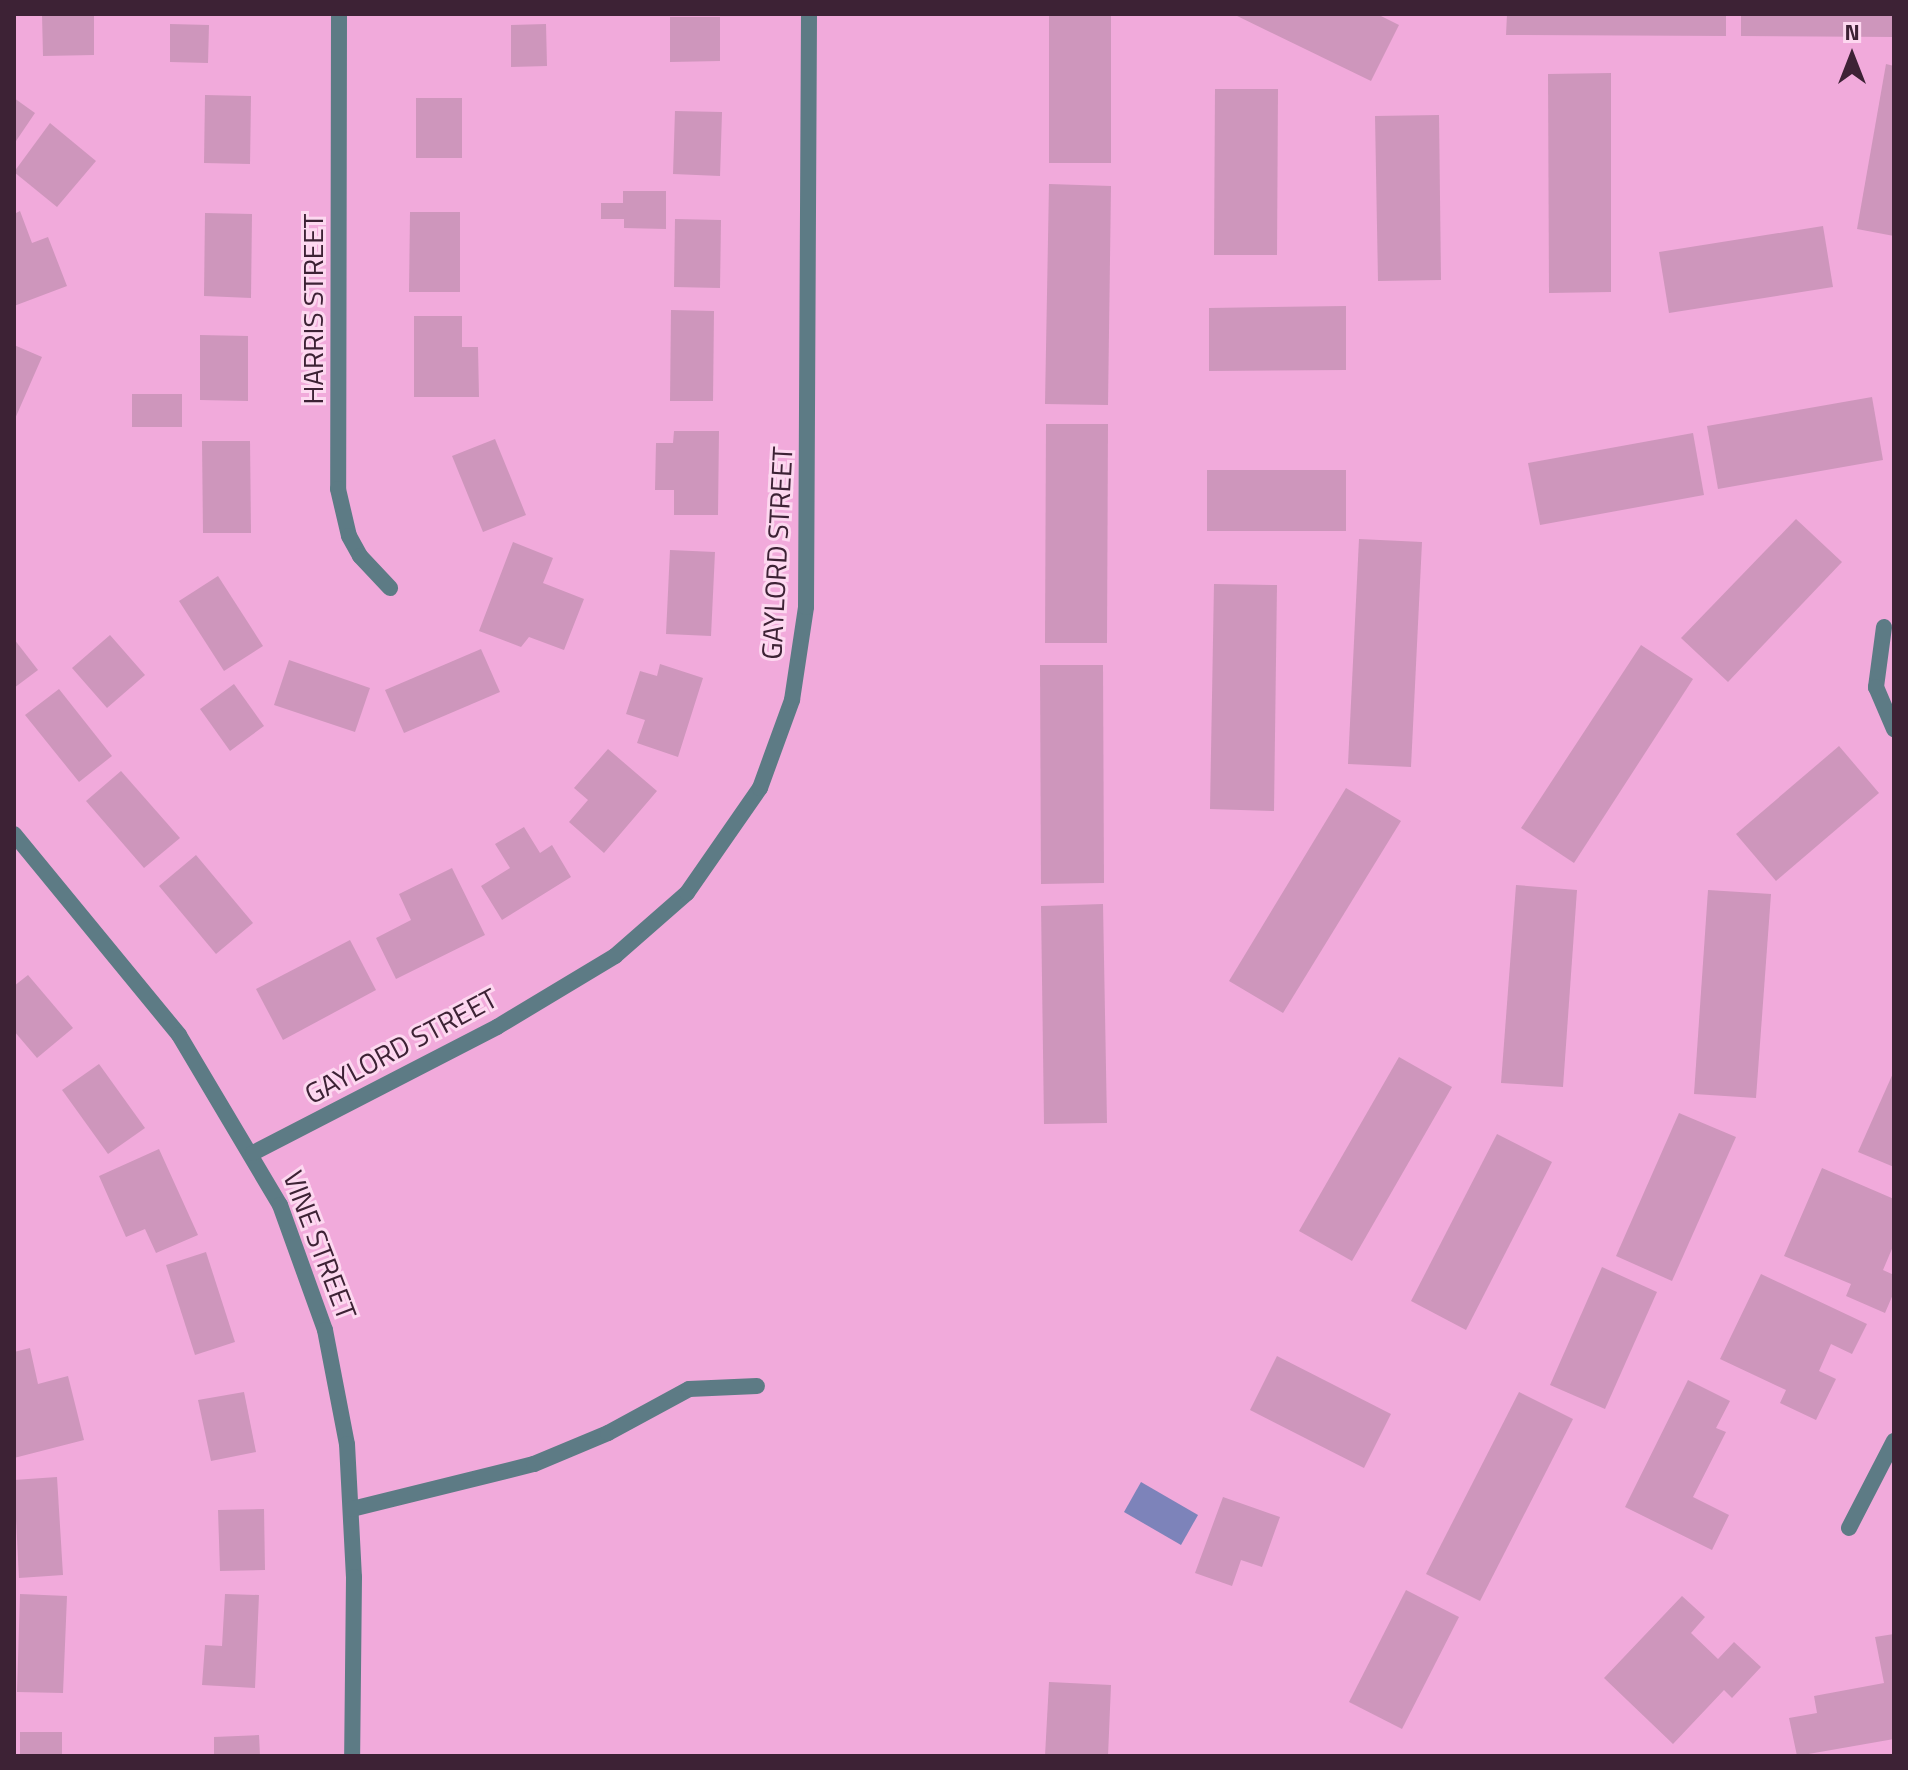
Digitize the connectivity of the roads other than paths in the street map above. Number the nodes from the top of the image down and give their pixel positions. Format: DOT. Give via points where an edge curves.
graph roads {
  1 [pos="339,14"];
  2 [pos="809,14"];
  3 [pos="390,588"];
  4 [pos="1884,627"];
  5 [pos="1894,729"];
  6 [pos="14,834"];
  7 [pos="253,1153"];
  8 [pos="757,1386"];
  9 [pos="1894,1441"];
  10 [pos="352,1509"];
  11 [pos="1849,1528"];
  12 [pos="352,1756"];
  1 -- 3 [label="street, HARRIS STREET" via="338,489 349,536"];
  2 -- 7 [label="street, GAYLORD STREET" via="806,607 792,700 760,788 687,893 615,956 497,1027"];
  4 -- 5 [label="street" via="1876,687"];
  6 -- 7 [label="street, VINE STREET" via="179,1035"];
  7 -- 10 [label="street, VINE STREET" via="280,1205 325,1330 347,1444"];
  8 -- 10 [label="street" via="689,1389 608,1433 534,1464"];
  9 -- 11 [label="street"];
  10 -- 12 [label="street, VINE STREET"];
}
